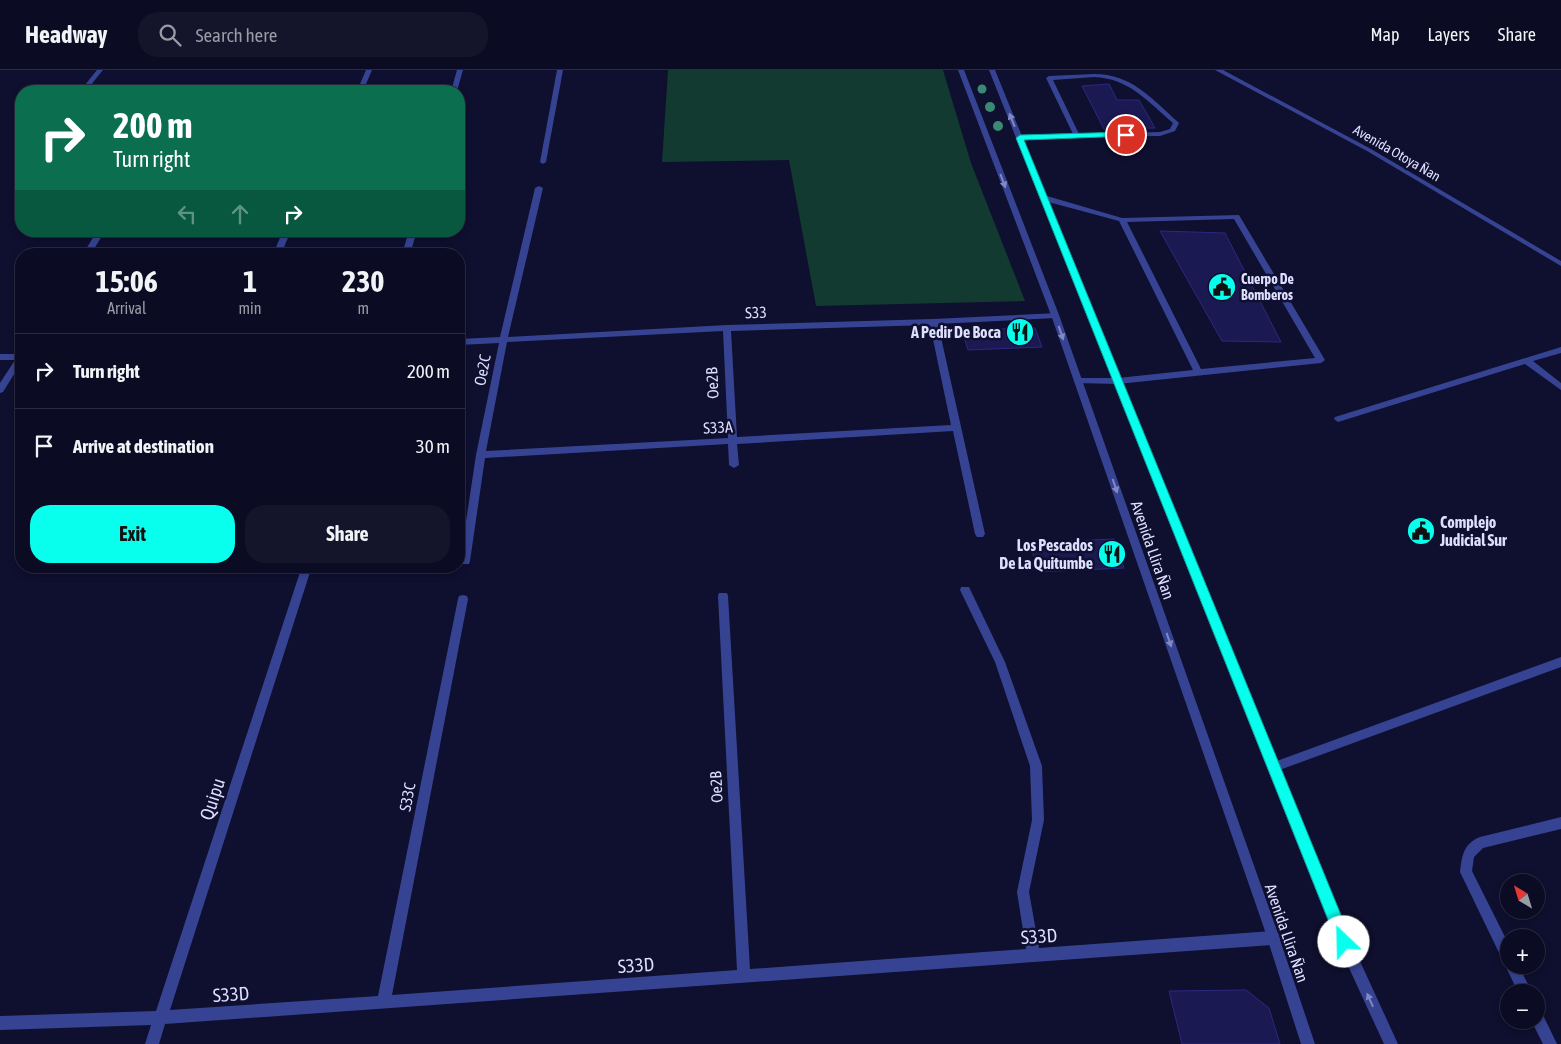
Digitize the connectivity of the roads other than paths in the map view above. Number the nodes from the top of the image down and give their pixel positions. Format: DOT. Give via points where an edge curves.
graph roads {
  1 [pos="100,70"];
  2 [pos="369,70"];
  3 [pos="460,70"];
  4 [pos="560,70"];
  5 [pos="962,70"];
  6 [pos="992,70"];
  7 [pos="1218,70"];
  8 [pos="88,85"];
  9 [pos="363,85"];
  10 [pos="456,85"];
  11 [pos="1077,136"];
  12 [pos="1020,138"];
  13 [pos="543,162"];
  14 [pos="539,188"];
  15 [pos="1044,198"];
  16 [pos="1122,220"];
  17 [pos="97,237"];
  18 [pos="90,248"];
  19 [pos="1561,264"];
  20 [pos="1054,315"];
  21 [pos="933,322"];
  22 [pos="727,328"];
  23 [pos="503,340"];
  24 [pos="465,342"];
  25 [pos="1561,350"];
  26 [pos="0,357"];
  27 [pos="15,357"];
  28 [pos="1527,361"];
  29 [pos="15,366"];
  30 [pos="1199,373"];
  31 [pos="1078,381"];
  32 [pos="1118,381"];
  33 [pos="1561,387"];
  34 [pos="0,390"];
  35 [pos="1338,418"];
  36 [pos="956,428"];
  37 [pos="732,441"];
  38 [pos="481,455"];
  39 [pos="734,465"];
  40 [pos="980,534"];
  41 [pos="465,561"];
  42 [pos="306,573"];
  43 [pos="965,590"];
  44 [pos="723,596"];
  45 [pos="463,599"];
  46 [pos="1561,662"];
  47 [pos="1274,767"];
  48 [pos="1561,823"];
  49 [pos="1273,938"];
  50 [pos="1500,942"];
  51 [pos="1034,956"];
  52 [pos="744,976"];
  53 [pos="384,1001"];
  54 [pos="160,1018"];
  55 [pos="0,1023"];
  56 [pos="1542,1029"];
  57 [pos="152,1044"];
  58 [pos="1308,1044"];
  59 [pos="1391,1044"];
  60 [pos="1550,1044"];
  1 -- 8 [label="street"];
  2 -- 9 [label="street"];
  3 -- 10 [label="street"];
  4 -- 13 [label="street"];
  5 -- 20 [label="street, Avenida Llira Ñan, one-way"];
  12 -- 6 [label="street, Avenida Llira Ñan, one-way"];
  7 -- 19 [label="street, Avenida Otoya Ñan" via="1369,150"];
  11 -- 11 [label="street" via="1160,134 1174,130 1176,123 1118,78 1049,78"];
  11 -- 12 [label="street"];
  12 -- 15 [label="street, Avenida Llira Ñan"];
  14 -- 23 [label="street, Oe2C"];
  15 -- 16 [label="street"];
  15 -- 32 [label="street, Avenida Llira Ñan"];
  16 -- 30 [label="street"];
  16 -- 30 [label="street" via="1236,217 1322,360"];
  17 -- 18 [label="street"];
  20 -- 21 [label="street, S33"];
  20 -- 31 [label="street, Avenida Llira Ñan, one-way"];
  21 -- 22 [label="street, S33"];
  21 -- 36 [label="street"];
  22 -- 23 [label="street, S33"];
  22 -- 37 [label="street, Oe2B"];
  23 -- 24 [label="street, S33"];
  23 -- 38 [label="street, Oe2C"];
  25 -- 28 [label="street"];
  26 -- 27 [label="street"];
  28 -- 33 [label="street"];
  28 -- 35 [label="street"];
  29 -- 34 [label="street"];
  30 -- 32 [label="street"];
  31 -- 32 [label="street"];
  31 -- 49 [label="street, Avenida Llira Ñan, one-way"];
  32 -- 47 [label="street, Avenida Llira Ñan"];
  36 -- 37 [label="street, S33A"];
  36 -- 40 [label="street"];
  37 -- 38 [label="street, S33A"];
  37 -- 39 [label="street, Oe2B"];
  38 -- 41 [label="street, Oe2C"];
  42 -- 54 [label="street, Quipu"];
  43 -- 51 [label="street" via="1000,662 1036,766 1038,820 1023,892"];
  44 -- 52 [label="street, Oe2B"];
  45 -- 53 [label="street, S33C"];
  46 -- 47 [label="street"];
  59 -- 47 [label="street, Avenida Llira Ñan, one-way" via="1337,926"];
  48 -- 50 [label="street" via="1480,843 1468,854 1466,872"];
  49 -- 51 [label="street, S33D"];
  49 -- 58 [label="street, Avenida Llira Ñan"];
  51 -- 52 [label="street, S33D"];
  52 -- 53 [label="street, S33D"];
  53 -- 54 [label="street, S33D"];
  54 -- 55 [label="street, S33D"];
  54 -- 57 [label="street, Quipu"];
  56 -- 60 [label="street"];
}
